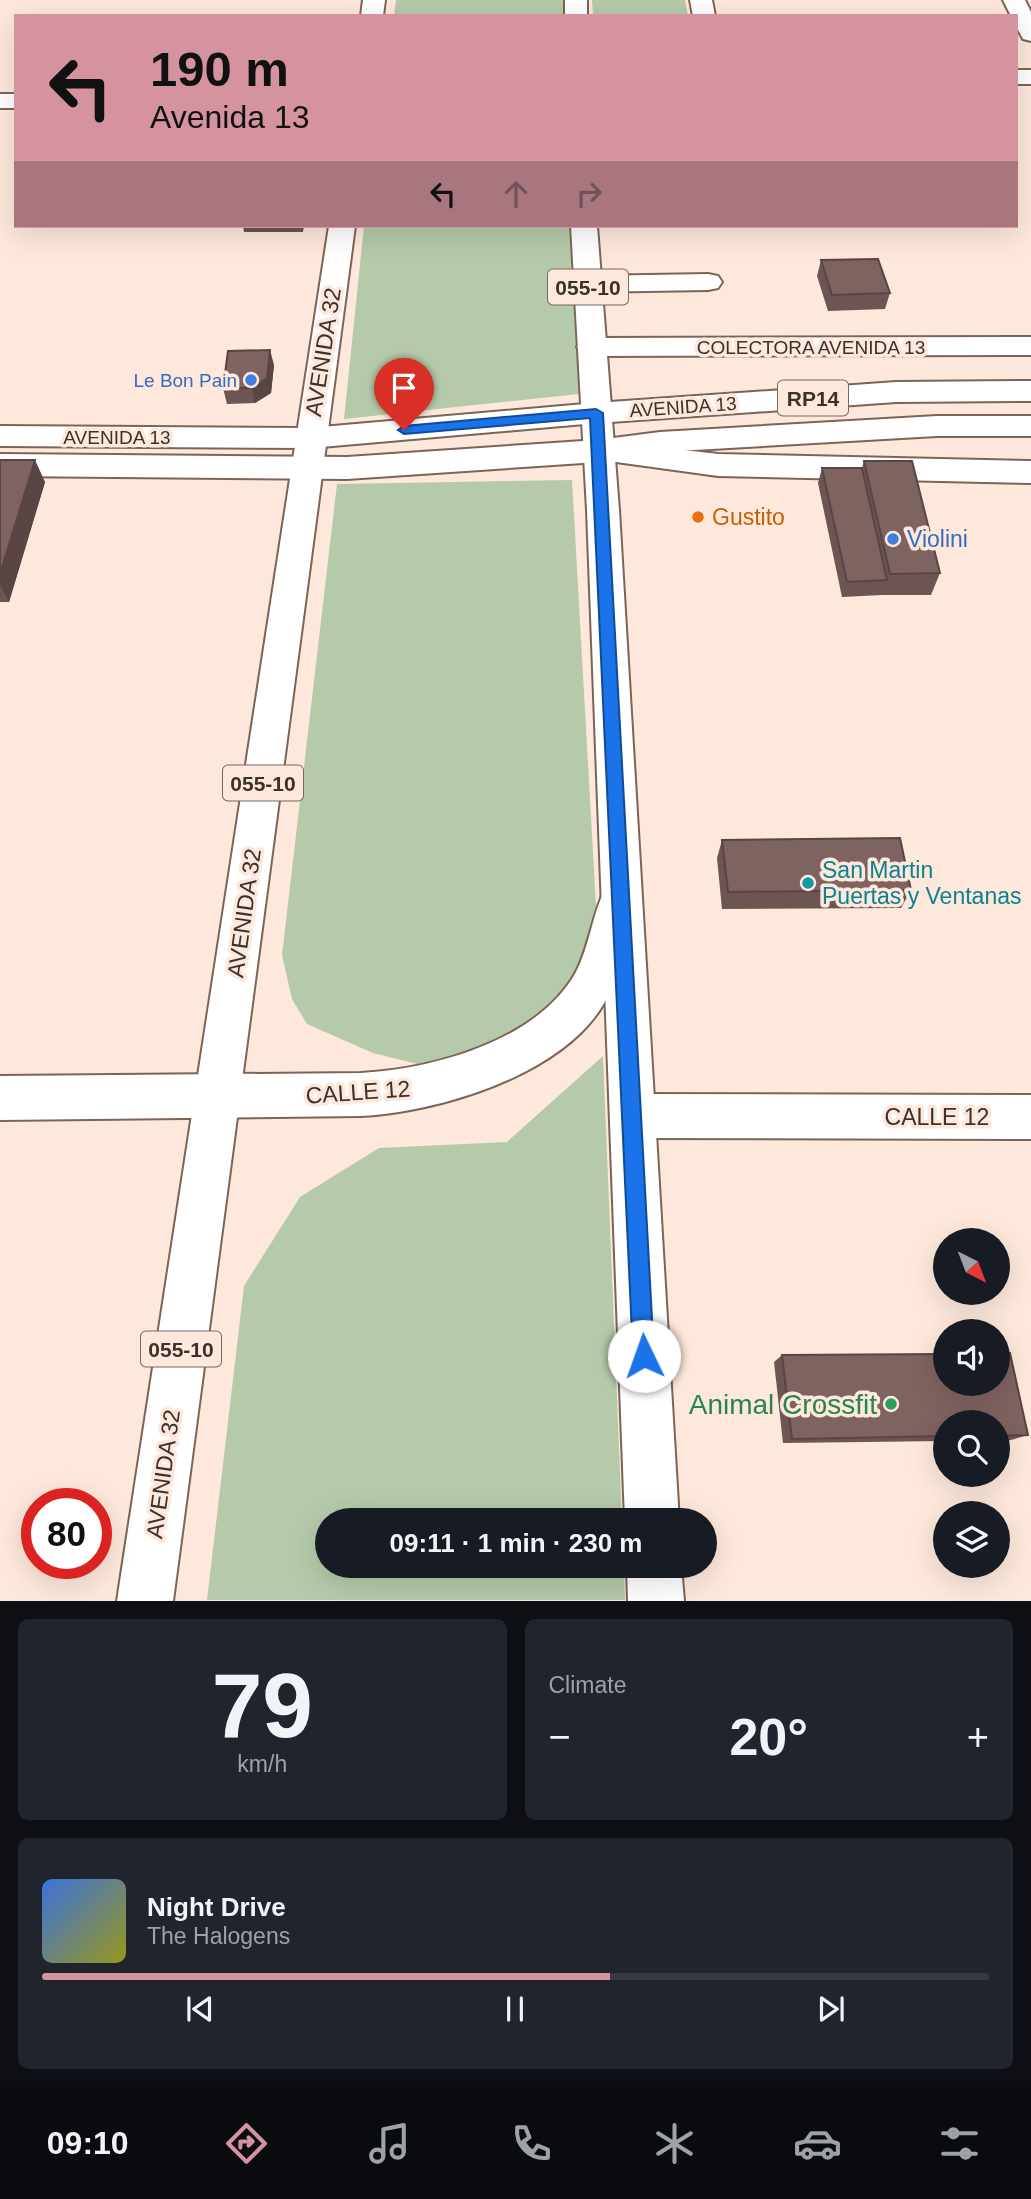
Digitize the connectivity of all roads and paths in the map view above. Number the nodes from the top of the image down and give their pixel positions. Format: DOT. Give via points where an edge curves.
graph roads {
  1 [pos="1014,0"];
  2 [pos="1031,34"];
  3 [pos="341,228"];
  4 [pos="584,228"];
  5 [pos="708,282"];
  6 [pos="587,284"];
  7 [pos="1031,346"];
  8 [pos="592,347"];
  9 [pos="1031,391"];
  10 [pos="596,413"];
  11 [pos="1031,426"];
  12 [pos="0,436"];
  13 [pos="597,451"];
  14 [pos="309,453"];
  15 [pos="0,466"];
  16 [pos="1031,472"];
  17 [pos="620,898"];
  18 [pos="0,1098"];
  19 [pos="216,1098"];
  20 [pos="633,1116"];
  21 [pos="1031,1117"];
  22 [pos="651,1508"];
  23 [pos="655,1578"];
  24 [pos="145,1601"];
  25 [pos="656,1601"];
  1 -- 2 [label="main road"];
  3 -- 14 [label="main road, AVENIDA 32 / 055-10"];
  4 -- 6 [label="main road, 055-10"];
  5 -- 6 [label="main road"];
  6 -- 8 [label="main road, 055-10"];
  7 -- 8 [label="main road, COLECTORA AVENIDA 13"];
  8 -- 10 [label="main road, 055-10"];
  9 -- 10 [label="main road, AVENIDA 13 / RP14" via="896,392"];
  10 -- 13 [label="main road, 055-10"];
  10 -- 14 [label="main road, AVENIDA 13 / RP14"];
  11 -- 13 [label="main road, AVENIDA 13 / RP14" via="923,427 660,442"];
  12 -- 14 [label="main road, AVENIDA 13"];
  13 -- 14 [label="main road, AVENIDA 13 / RP14" via="347,468"];
  13 -- 16 [label="main road" via="718,465"];
  13 -- 17 [label="main road, 055-10"];
  14 -- 15 [label="main road, AVENIDA 13"];
  14 -- 19 [label="main road, AVENIDA 32 / 055-10"];
  17 -- 19 [label="main road, CALLE 12" via="604,953 582,1001 542,1036 495,1064 434,1085 371,1094"];
  17 -- 20 [label="main road, 055-10"];
  18 -- 19 [label="main road, CALLE 12"];
  19 -- 24 [label="main road, AVENIDA 32 / 055-10"];
  20 -- 21 [label="main road, CALLE 12"];
  20 -- 22 [label="main road, 055-10"];
  23 -- 25 [label="main road"];
}
